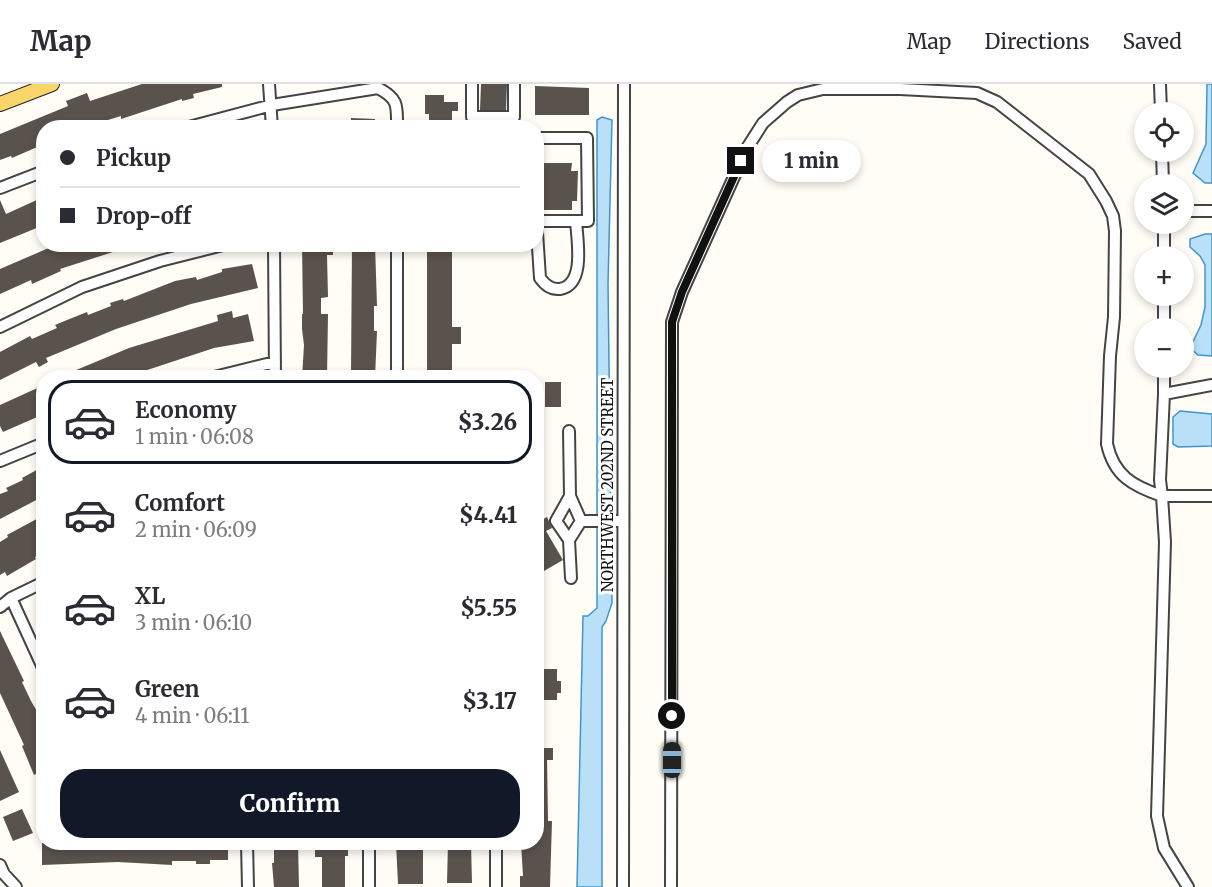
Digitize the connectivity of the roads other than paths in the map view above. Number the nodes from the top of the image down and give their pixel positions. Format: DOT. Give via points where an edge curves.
graph roads {
  1 [pos="52,84"];
  2 [pos="269,84"];
  3 [pos="472,84"];
  4 [pos="514,84"];
  5 [pos="624,84"];
  6 [pos="1160,84"];
  7 [pos="1161,102"];
  8 [pos="0,104"];
  9 [pos="272,105"];
  10 [pos="215,120"];
  11 [pos="272,120"];
  12 [pos="397,120"];
  13 [pos="472,120"];
  14 [pos="489,120"];
  15 [pos="544,138"];
  16 [pos="36,174"];
  17 [pos="0,189"];
  18 [pos="1194,211"];
  19 [pos="1212,212"];
  20 [pos="576,220"];
  21 [pos="544,221"];
  22 [pos="195,252"];
  23 [pos="274,252"];
  24 [pos="397,252"];
  25 [pos="538,252"];
  26 [pos="0,327"];
  27 [pos="275,362"];
  28 [pos="242,370"];
  29 [pos="275,370"];
  30 [pos="397,370"];
  31 [pos="1164,378"];
  32 [pos="1212,385"];
  33 [pos="1164,394"];
  34 [pos="569,431"];
  35 [pos="36,446"];
  36 [pos="0,461"];
  37 [pos="570,496"];
  38 [pos="1162,496"];
  39 [pos="1212,496"];
  40 [pos="581,521"];
  41 [pos="618,521"];
  42 [pos="569,540"];
  43 [pos="570,578"];
  44 [pos="36,586"];
  45 [pos="11,598"];
  46 [pos="0,607"];
  47 [pos="36,653"];
  48 [pos="247,850"];
  49 [pos="369,850"];
  50 [pos="495,850"];
  51 [pos="0,865"];
  52 [pos="16,887"];
  53 [pos="248,887"];
  54 [pos="369,887"];
  55 [pos="496,887"];
  56 [pos="623,887"];
  57 [pos="671,887"];
  58 [pos="1188,887"];
  1 -- 8 [label="main road"];
  2 -- 9 [label="street"];
  3 -- 13 [label="street"];
  4 -- 14 [label="street" via="514,117"];
  5 -- 41 [label="street, NORTHWEST 202ND STREET"];
  6 -- 7 [label="street"];
  9 -- 10 [label="street"];
  9 -- 11 [label="street"];
  9 -- 12 [label="street" via="378,88 391,94 397,105"];
  15 -- 20 [label="street" via="587,138 588,220"];
  16 -- 17 [label="street"];
  18 -- 19 [label="street"];
  20 -- 21 [label="street"];
  20 -- 25 [label="street" via="577,271 572,283 561,289 549,287 540,278"];
  22 -- 26 [label="street" via="82,287"];
  23 -- 27 [label="street"];
  24 -- 30 [label="street"];
  27 -- 28 [label="street"];
  27 -- 29 [label="street"];
  31 -- 33 [label="street"];
  32 -- 33 [label="street"];
  33 -- 38 [label="street"];
  34 -- 37 [label="street"];
  35 -- 36 [label="street"];
  37 -- 40 [label="street"];
  37 -- 42 [label="street" via="556,521"];
  38 -- 39 [label="street"];
  38 -- 57 [label="street" via="1128,482 1109,455 1115,231 1113,216 1089,174 997,102 966,91 823,89 798,95 774,111 747,148 672,322"];
  38 -- 58 [label="street" via="1165,542 1157,816 1164,848"];
  40 -- 41 [label="street"];
  40 -- 42 [label="street"];
  41 -- 56 [label="street, NORTHWEST 202ND STREET"];
  42 -- 43 [label="street"];
  44 -- 45 [label="street"];
  45 -- 46 [label="street"];
  45 -- 47 [label="street"];
  48 -- 53 [label="street"];
  49 -- 54 [label="street"];
  50 -- 55 [label="street"];
  51 -- 52 [label="street"];
}
